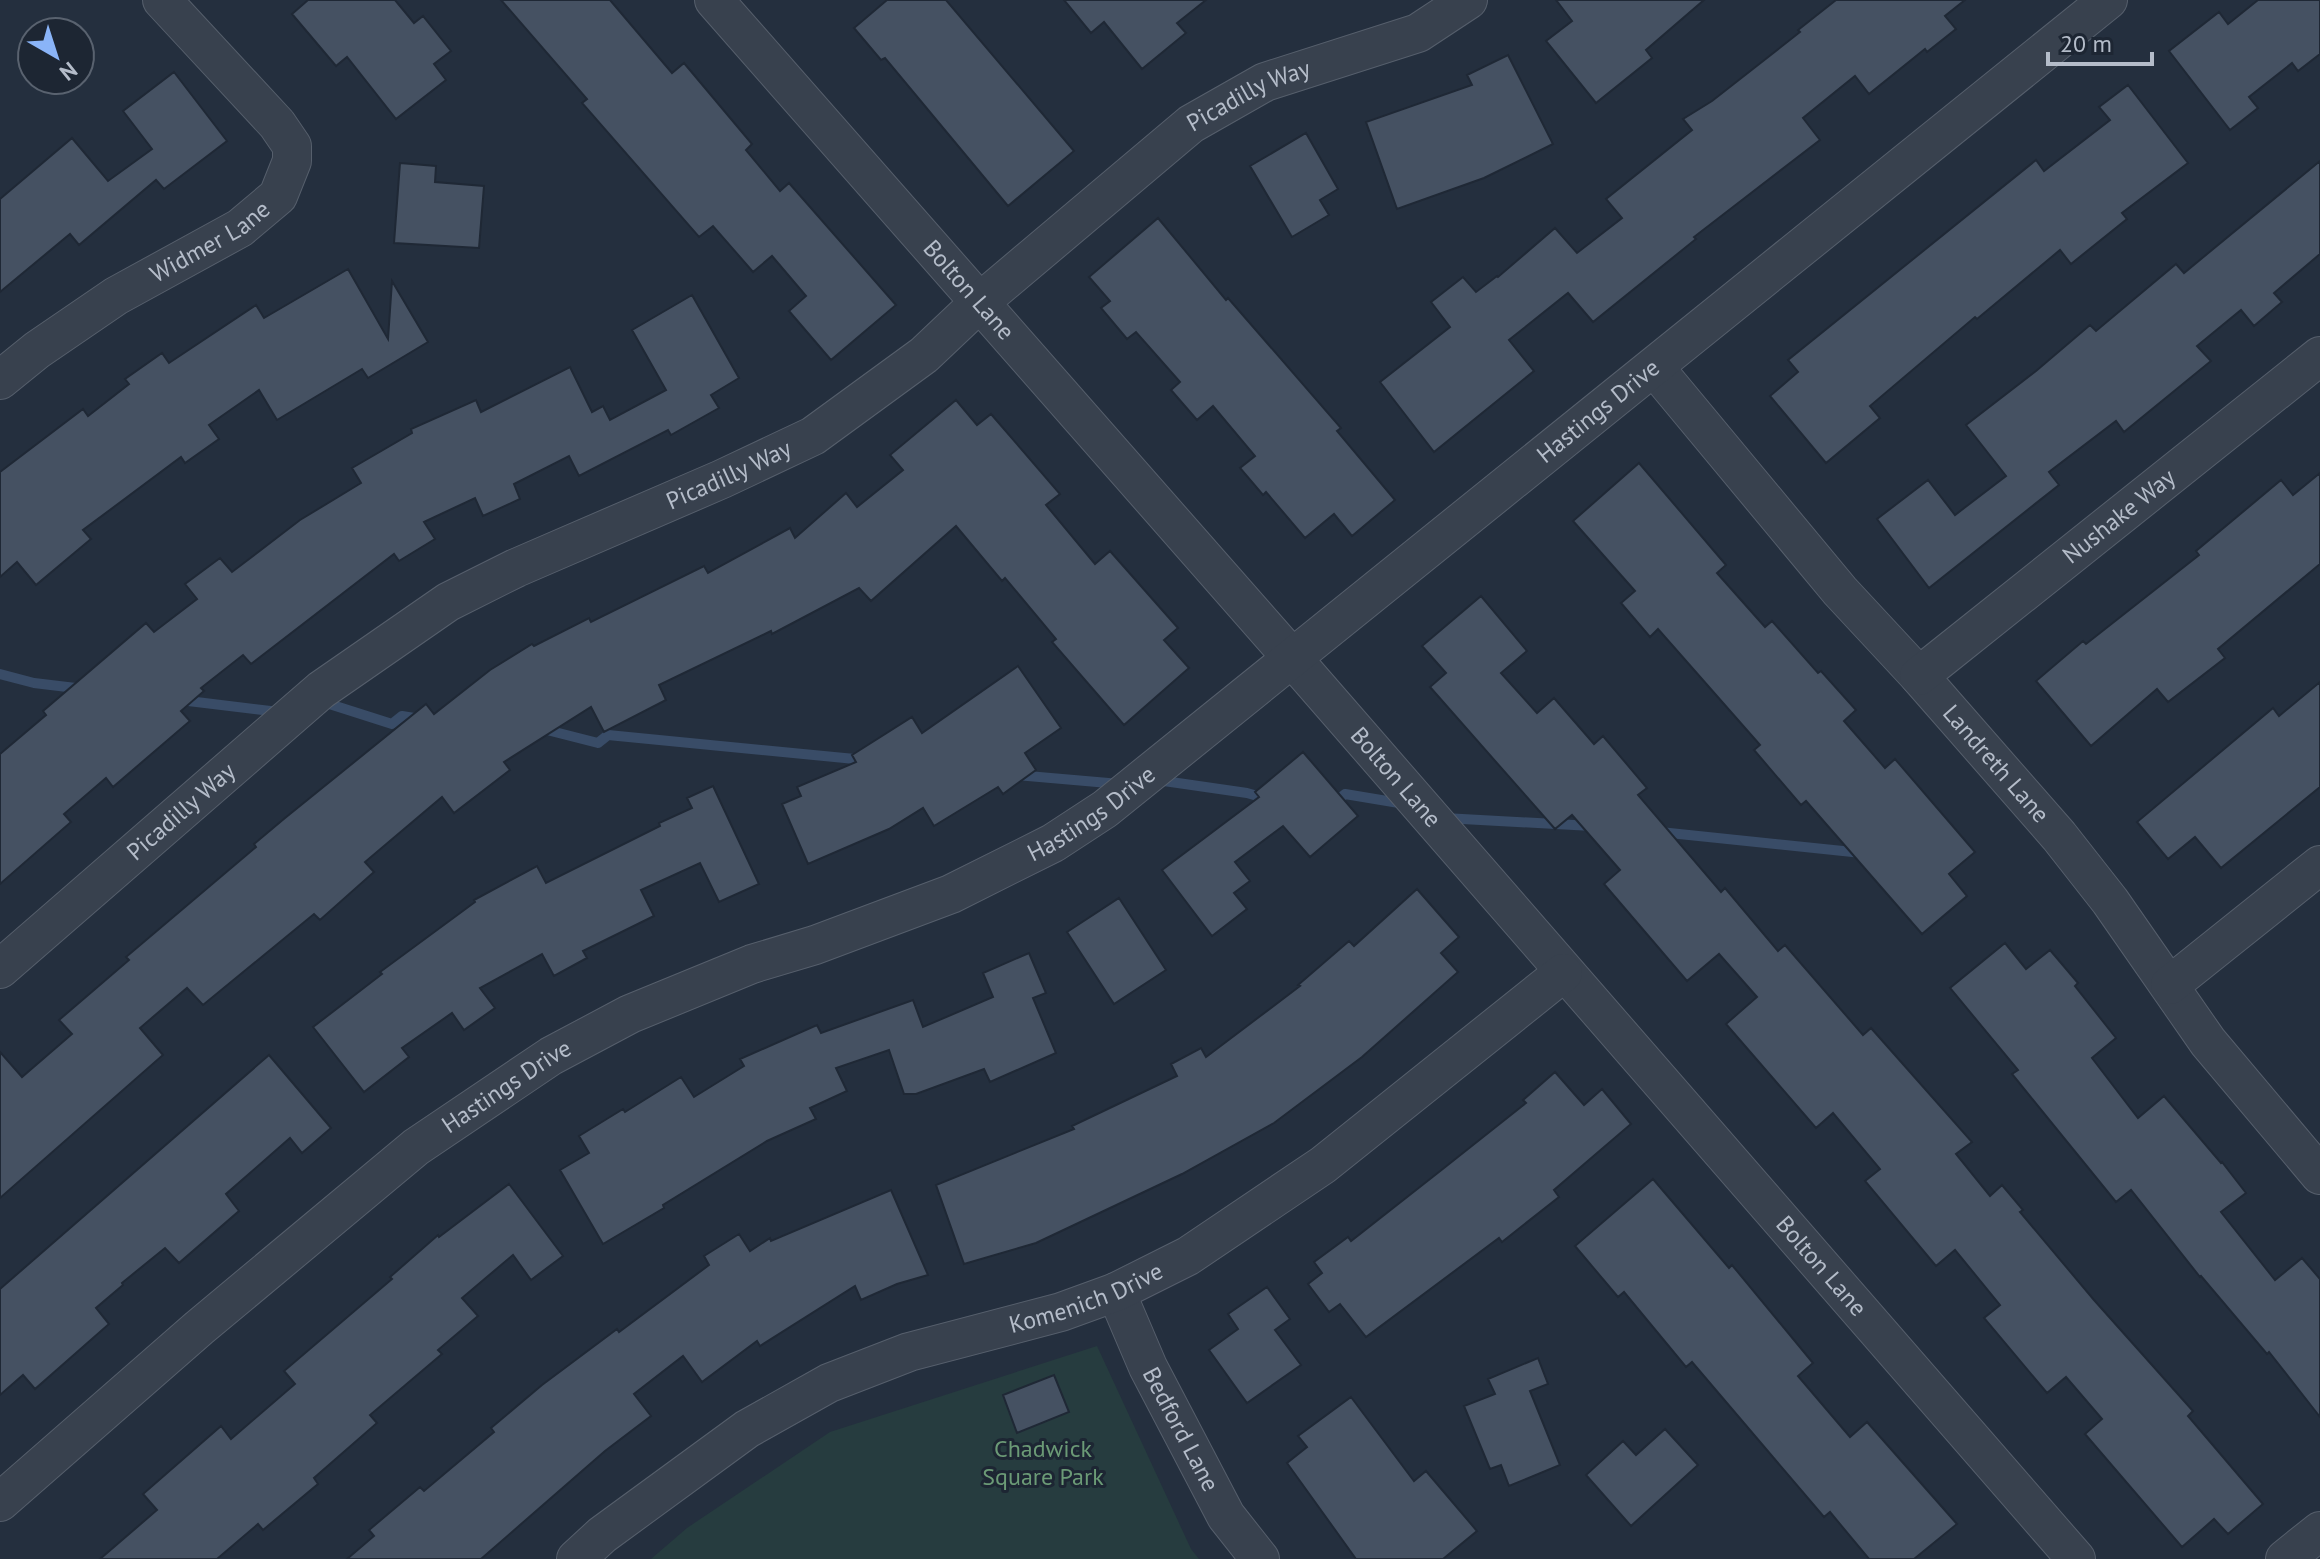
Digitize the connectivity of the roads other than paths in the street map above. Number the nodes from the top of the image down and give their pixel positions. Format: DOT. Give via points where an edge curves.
graph roads {
  1 [pos="162,0"];
  2 [pos="714,0"];
  3 [pos="1468,0"];
  4 [pos="2108,0"];
  5 [pos="980,302"];
  6 [pos="2320,356"];
  7 [pos="1654,367"];
  8 [pos="0,380"];
  9 [pos="1293,659"];
  10 [pos="1919,676"];
  11 [pos="2320,865"];
  12 [pos="0,969"];
  13 [pos="1563,973"];
  14 [pos="2170,985"];
  15 [pos="2320,1175"];
  16 [pos="1116,1292"];
  17 [pos="0,1502"];
  18 [pos="2320,1531"];
  19 [pos="576,1559"];
  20 [pos="1260,1559"];
  21 [pos="2076,1559"];
  22 [pos="2285,1559"];
  1 -- 8 [label="street, Widmer Lane" via="292,146 292,161 278,196 240,228 116,296"];
  2 -- 5 [label="street, Bolton Lane"];
  3 -- 5 [label="street, Picadilly Way" via="1418,33 1265,82 1191,124"];
  4 -- 7 [label="street, Hastings Drive"];
  5 -- 9 [label="street, Bolton Lane"];
  5 -- 12 [label="street, Picadilly Way" via="924,355 813,436 448,602 321,690"];
  6 -- 10 [label="street, Nushake Way"];
  7 -- 9 [label="street, Hastings Drive"];
  7 -- 10 [label="street, Landreth Lane" via="1840,591"];
  9 -- 13 [label="street, Bolton Lane"];
  9 -- 17 [label="street, Hastings Drive" via="1105,809 1053,843 951,894 752,964 630,1014 551,1056 416,1147"];
  10 -- 14 [label="street, Landreth Lane" via="2059,836"];
  11 -- 14 [label="street"];
  13 -- 16 [label="street, Komenich Drive" via="1323,1165 1188,1256"];
  13 -- 21 [label="street, Bolton Lane"];
  14 -- 15 [label="street, Landreth Lane" via="2208,1042"];
  16 -- 19 [label="street, Komenich Drive" via="909,1352 829,1383 747,1429"];
  16 -- 20 [label="street, Bedford Lane" via="1148,1367 1226,1516"];
  18 -- 22 [label="street"];
}
